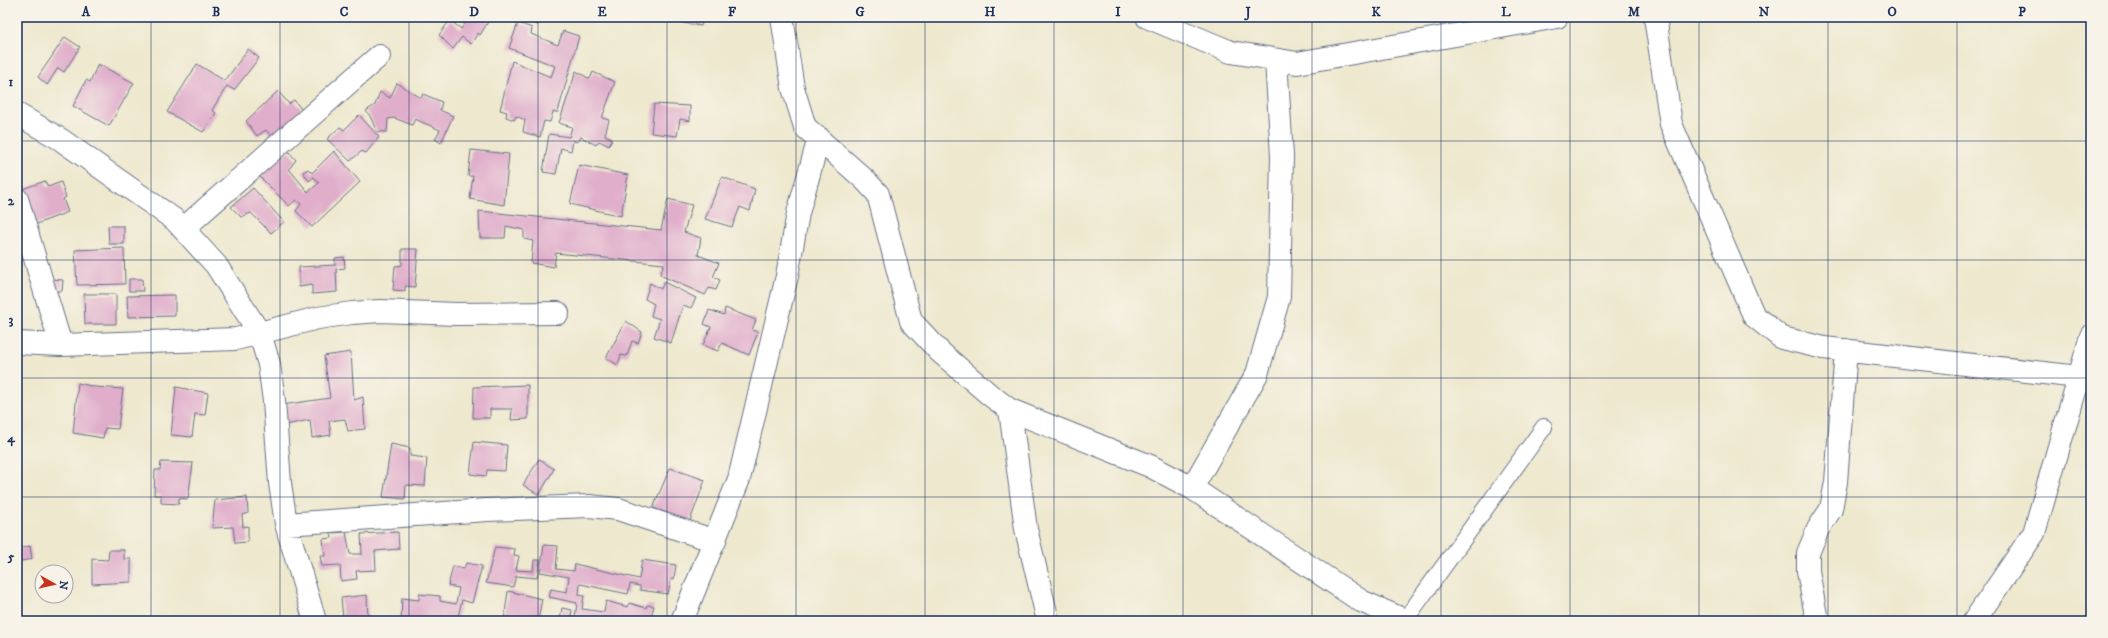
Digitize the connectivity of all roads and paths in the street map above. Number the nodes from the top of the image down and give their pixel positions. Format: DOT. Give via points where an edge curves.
graph roads {
  1 [pos="782,17"];
  2 [pos="1146,17"];
  3 [pos="1557,17"];
  4 [pos="1655,17"];
  5 [pos="379,56"];
  6 [pos="1276,60"];
  7 [pos="17,114"];
  8 [pos="820,138"];
  9 [pos="17,199"];
  10 [pos="184,229"];
  11 [pos="558,313"];
  12 [pos="260,334"];
  13 [pos="2091,336"];
  14 [pos="17,343"];
  15 [pos="61,346"];
  16 [pos="1846,350"];
  17 [pos="2085,376"];
  18 [pos="1010,410"];
  19 [pos="1544,426"];
  20 [pos="1192,488"];
  21 [pos="286,524"];
  22 [pos="715,541"];
  23 [pos="315,621"];
  24 [pos="682,621"];
  25 [pos="1048,621"];
  26 [pos="1406,621"];
  27 [pos="1817,621"];
  28 [pos="1974,621"];
  1 -- 8 [label="street" via="793,88 805,128"];
  2 -- 6 [label="street" via="1231,52"];
  3 -- 6 [label="street" via="1297,63"];
  4 -- 16 [label="street" via="1671,124 1754,316 1782,338 1824,348"];
  5 -- 10 [label="street"];
  6 -- 20 [label="street" via="1282,156 1280,297 1257,374"];
  7 -- 10 [label="street" via="60,139"];
  8 -- 18 [label="street" via="878,194 911,321 940,352"];
  8 -- 22 [label="street" via="798,212 787,276 739,479"];
  9 -- 15 [label="street"];
  10 -- 12 [label="street" via="216,265"];
  11 -- 12 [label="street" via="456,314 380,311 318,318"];
  12 -- 15 [label="street" via="236,339 190,342"];
  12 -- 21 [label="street" via="269,364"];
  13 -- 17 [label="street"];
  14 -- 15 [label="street"];
  16 -- 17 [label="street"];
  16 -- 27 [label="street" via="1836,482 1831,509 1818,529 1808,553 1808,571"];
  17 -- 28 [label="street" via="2034,533"];
  18 -- 20 [label="street" via="1150,466"];
  18 -- 25 [label="street" via="1026,529"];
  19 -- 26 [label="lane"];
  20 -- 26 [label="street" via="1361,601"];
  21 -- 22 [label="street" via="487,510 589,506 618,509"];
  21 -- 23 [label="street"];
  22 -- 24 [label="street"];
}
